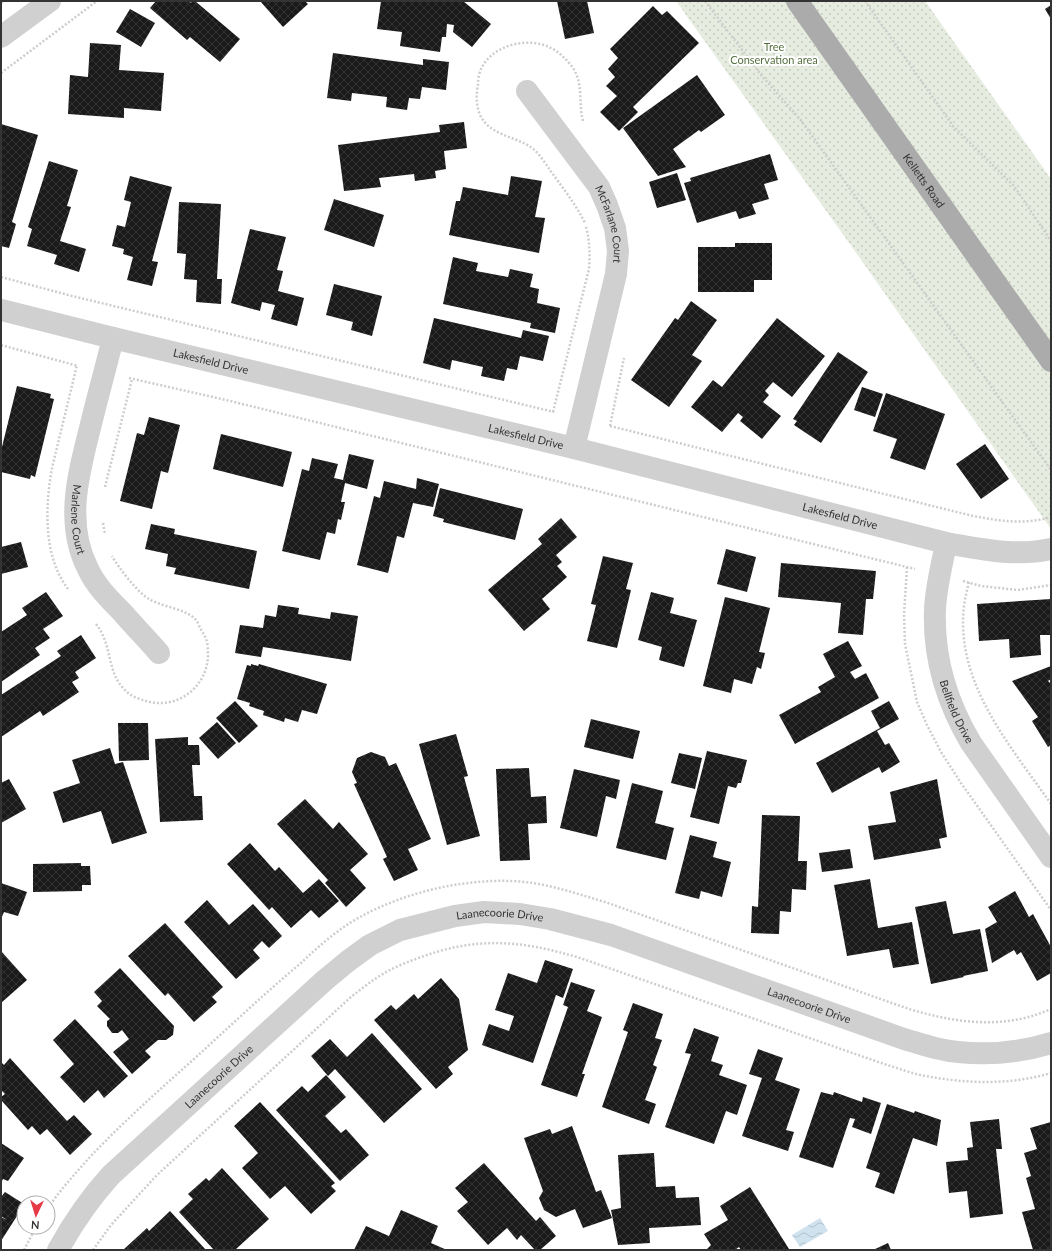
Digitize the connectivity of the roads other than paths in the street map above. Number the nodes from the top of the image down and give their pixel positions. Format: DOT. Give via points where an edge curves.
graph roads {
  1 [pos="50,1"];
  2 [pos="797,1"];
  3 [pos="1,37"];
  4 [pos="527,92"];
  5 [pos="1,310"];
  6 [pos="113,338"];
  7 [pos="1051,361"];
  8 [pos="574,448"];
  9 [pos="946,543"];
  10 [pos="1051,549"];
  11 [pos="159,653"];
  12 [pos="1051,857"];
  13 [pos="1051,1043"];
  14 [pos="58,1250"];
  1 -- 3 [label="street"];
  2 -- 7 [label="main road, Kelletts Road"];
  4 -- 8 [label="street, McFarlane Court" via="599,187 615,228 618,251 616,274"];
  5 -- 6 [label="street, Lakesfield Drive"];
  6 -- 8 [label="street, Lakesfield Drive"];
  6 -- 11 [label="street, Marlene Court" via="78,476 74,511 76,535 95,582"];
  8 -- 9 [label="street, Lakesfield Drive"];
  9 -- 10 [label="street, Lakesfield Drive" via="1021,553"];
  9 -- 12 [label="street, Bellfield Drive" via="935,610 937,658 948,696 970,743"];
  13 -- 14 [label="street, Laanecoorie Drive" via="987,1053 958,1052 930,1047 611,935 520,914 484,912 456,916 400,930 370,945 325,980 111,1175 79,1215"];
}
